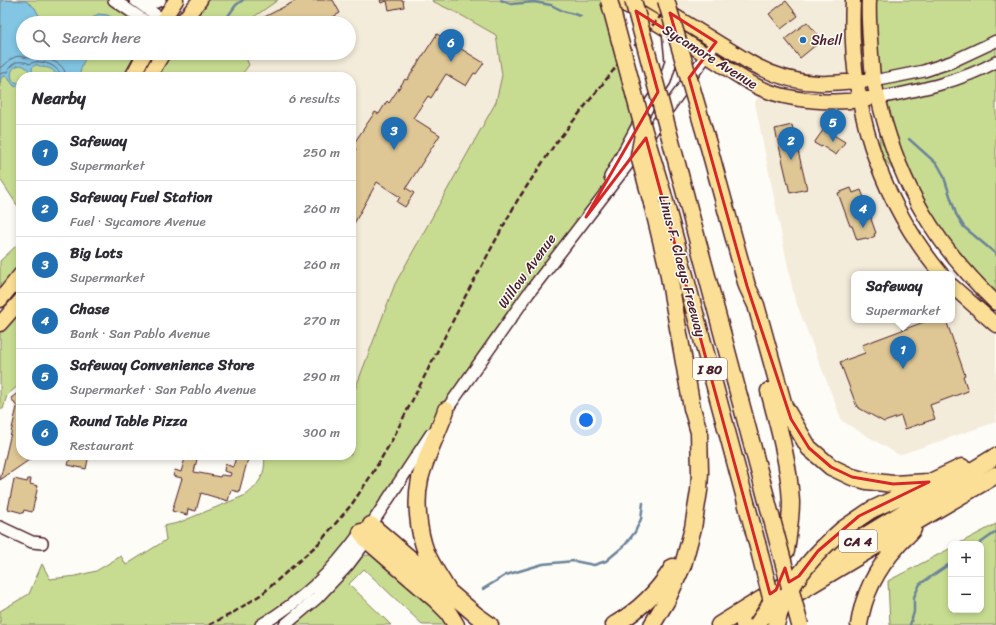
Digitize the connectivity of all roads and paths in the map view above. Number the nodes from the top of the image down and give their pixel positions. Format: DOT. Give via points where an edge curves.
graph roads {
  1 [pos="114,0"];
  2 [pos="135,0"];
  3 [pos="143,0"];
  4 [pos="160,0"];
  5 [pos="176,0"];
  6 [pos="609,0"];
  7 [pos="614,0"];
  8 [pos="648,0"];
  9 [pos="666,0"];
  10 [pos="853,0"];
  11 [pos="869,0"];
  12 [pos="195,3"];
  13 [pos="633,3"];
  14 [pos="138,16"];
  15 [pos="156,16"];
  16 [pos="167,16"];
  17 [pos="186,16"];
  18 [pos="668,31"];
  19 [pos="716,42"];
  20 [pos="995,46"];
  21 [pos="706,55"];
  22 [pos="141,60"];
  23 [pos="159,60"];
  24 [pos="996,62"];
  25 [pos="135,72"];
  26 [pos="152,72"];
  27 [pos="856,81"];
  28 [pos="874,81"];
  29 [pos="879,98"];
  30 [pos="859,101"];
  31 [pos="644,131"];
  32 [pos="586,217"];
  33 [pos="938,271"];
  34 [pos="16,280"];
  35 [pos="747,286"];
  36 [pos="955,289"];
  37 [pos="0,300"];
  38 [pos="996,303"];
  39 [pos="16,306"];
  40 [pos="0,324"];
  41 [pos="996,325"];
  42 [pos="692,408"];
  43 [pos="446,410"];
  44 [pos="996,453"];
  45 [pos="996,456"];
  46 [pos="996,475"];
  47 [pos="929,482"];
  48 [pos="923,518"];
  49 [pos="0,527"];
  50 [pos="366,532"];
  51 [pos="42,543"];
  52 [pos="449,592"];
  53 [pos="261,625"];
  54 [pos="285,625"];
  55 [pos="456,625"];
  56 [pos="490,625"];
  57 [pos="614,625"];
  58 [pos="652,625"];
  59 [pos="719,625"];
  60 [pos="744,625"];
  61 [pos="757,625"];
  62 [pos="777,625"];
  63 [pos="800,625"];
  64 [pos="859,625"];
  1 -- 14 [label="street"];
  2 -- 15 [label="street"];
  3 -- 4 [label="street"];
  5 -- 16 [label="main road"];
  6 -- 31 [label="highway, Linus F. Claeys Freeway / I 80, bridge"];
  7 -- 13 [label="main road, Sycamore Avenue"];
  8 -- 19 [label="main road, Sycamore Avenue"];
  9 -- 35 [label="highway, bridge"];
  10 -- 27 [label="main road" via="852,35"];
  11 -- 28 [label="main road" via="868,18"];
  12 -- 17 [label="main road"];
  13 -- 18 [label="main road, Sycamore Avenue"];
  13 -- 63 [label="highway, Linus F. Claeys Freeway / I 80, bridge"];
  18 -- 21 [label="main road, Sycamore Avenue"];
  18 -- 32 [label="street" via="671,61 665,81"];
  19 -- 21 [label="street, Willow Avenue"];
  19 -- 27 [label="main road, Sycamore Avenue" via="781,77 817,83"];
  20 -- 28 [label="street, Sycamore Avenue" via="924,71"];
  21 -- 30 [label="main road, Sycamore Avenue" via="761,89 784,96 831,102"];
  21 -- 32 [label="street, Willow Avenue" via="631,160"];
  22 -- 25 [label="main road"];
  23 -- 26 [label="main road"];
  24 -- 29 [label="street, Sycamore Avenue" via="942,84"];
  27 -- 28 [label="main road, Sycamore Avenue"];
  27 -- 30 [label="main road"];
  28 -- 29 [label="main road"];
  29 -- 30 [label="main road, Sycamore Avenue"];
  29 -- 38 [label="main road" via="897,159 911,193 955,259"];
  30 -- 33 [label="main road" via="870,143 886,186 900,214"];
  31 -- 42 [label="highway, bridge" via="640,156 667,264"];
  31 -- 62 [label="highway, Linus F. Claeys Freeway / I 80, bridge" via="757,543"];
  32 -- 43 [label="street, Willow Avenue"];
  34 -- 37 [label="main road"];
  35 -- 47 [label="highway" via="756,305 784,406 809,448 831,467 852,477 893,484"];
  35 -- 61 [label="highway, bridge" via="746,307 784,445 791,504 782,576 768,608"];
  36 -- 41 [label="main road"];
  39 -- 40 [label="main road"];
  42 -- 57 [label="highway" via="694,461 691,500 674,566 662,585 644,604"];
  42 -- 58 [label="highway" via="699,432 700,479 696,516 678,577"];
  43 -- 50 [label="street, Willow Avenue"];
  43 -- 52 [label="highway" via="420,480 418,509 421,535 427,553"];
  44 -- 47 [label="highway" via="985,455"];
  45 -- 59 [label="highway, CA 4"];
  46 -- 48 [label="highway, CA 4"];
  47 -- 62 [label="highway, bridge" via="871,510 843,529 818,551 782,605"];
  48 -- 60 [label="highway, CA 4"];
  48 -- 64 [label="highway" via="885,561 870,586"];
  49 -- 51 [label="street" via="32,542"];
  50 -- 52 [label="highway"];
  50 -- 53 [label="street, Willow Avenue" via="311,590"];
  50 -- 54 [label="street, Willow Avenue" via="334,581"];
  50 -- 55 [label="highway" via="448,612"];
  52 -- 56 [label="highway"];
}
